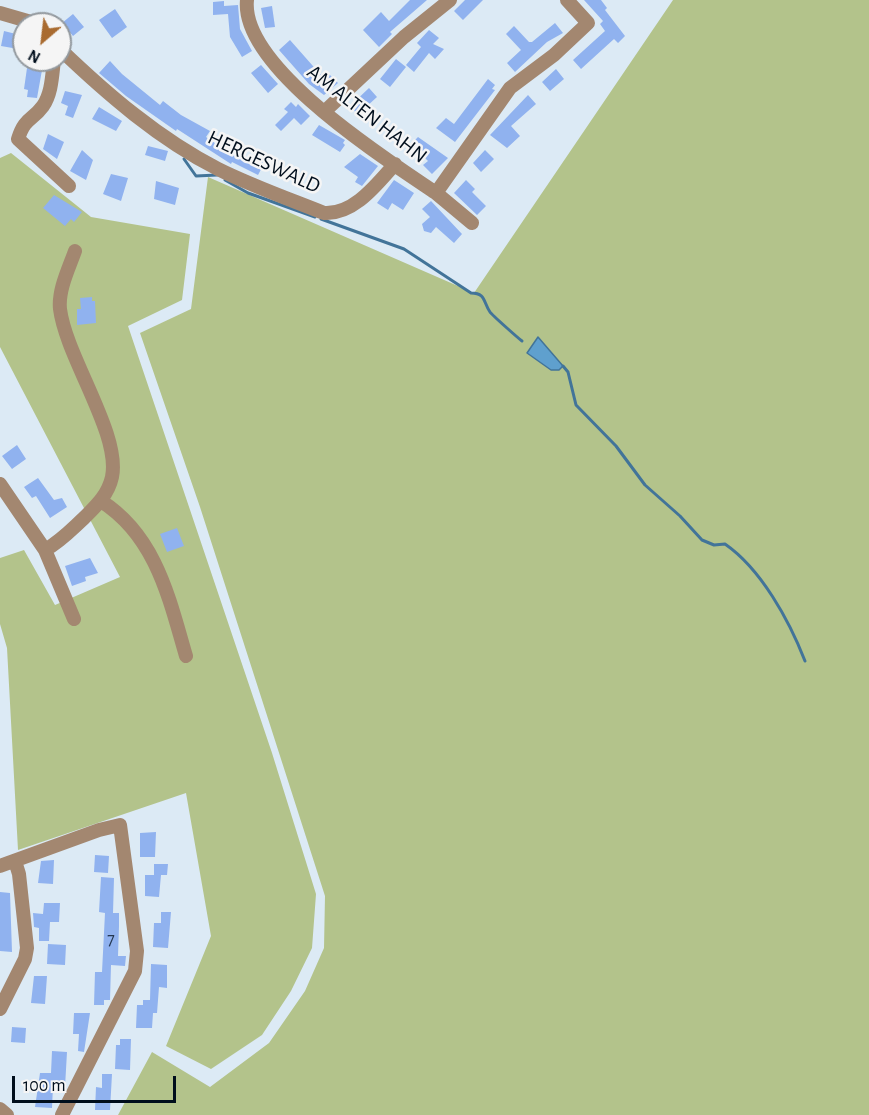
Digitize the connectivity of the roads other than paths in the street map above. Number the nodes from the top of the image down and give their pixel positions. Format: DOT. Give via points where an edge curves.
graph roads {
  1 [pos="247,0"];
  2 [pos="450,0"];
  3 [pos="567,0"];
  4 [pos="72,61"];
  5 [pos="53,72"];
  6 [pos="324,112"];
  7 [pos="395,164"];
  8 [pos="69,186"];
  9 [pos="436,193"];
  10 [pos="472,223"];
  11 [pos="75,251"];
  12 [pos="0,483"];
  13 [pos="101,501"];
  14 [pos="45,550"];
  15 [pos="74,619"];
  16 [pos="186,656"];
  17 [pos="15,861"];
  18 [pos="0,866"];
  19 [pos="0,1009"];
  20 [pos="0,1109"];
  21 [pos="8,1115"];
  22 [pos="62,1115"];
  1 -- 6 [label="street, AM ALTEN HAHN" via="247,17 265,52 302,94"];
  2 -- 6 [label="street"];
  3 -- 9 [label="street" via="588,23 510,88"];
  4 -- 7 [label="street, HERGESWALD" via="144,121 216,168 324,213 335,213 358,201"];
  5 -- 8 [label="street" via="50,93 42,107 24,123 18,139"];
  6 -- 7 [label="street, AM ALTEN HAHN"];
  7 -- 9 [label="street, AM ALTEN HAHN"];
  9 -- 10 [label="street, AM ALTEN HAHN"];
  11 -- 13 [label="street" via="60,307 113,456 112,480"];
  12 -- 14 [label="street"];
  13 -- 14 [label="street" via="60,542"];
  13 -- 16 [label="street" via="128,523 151,553"];
  14 -- 15 [label="street"];
  17 -- 18 [label="street"];
  17 -- 19 [label="street" via="27,948 22,967"];
  17 -- 22 [label="street" via="120,825 136,951 135,971"];
  20 -- 21 [label="street"];
}
